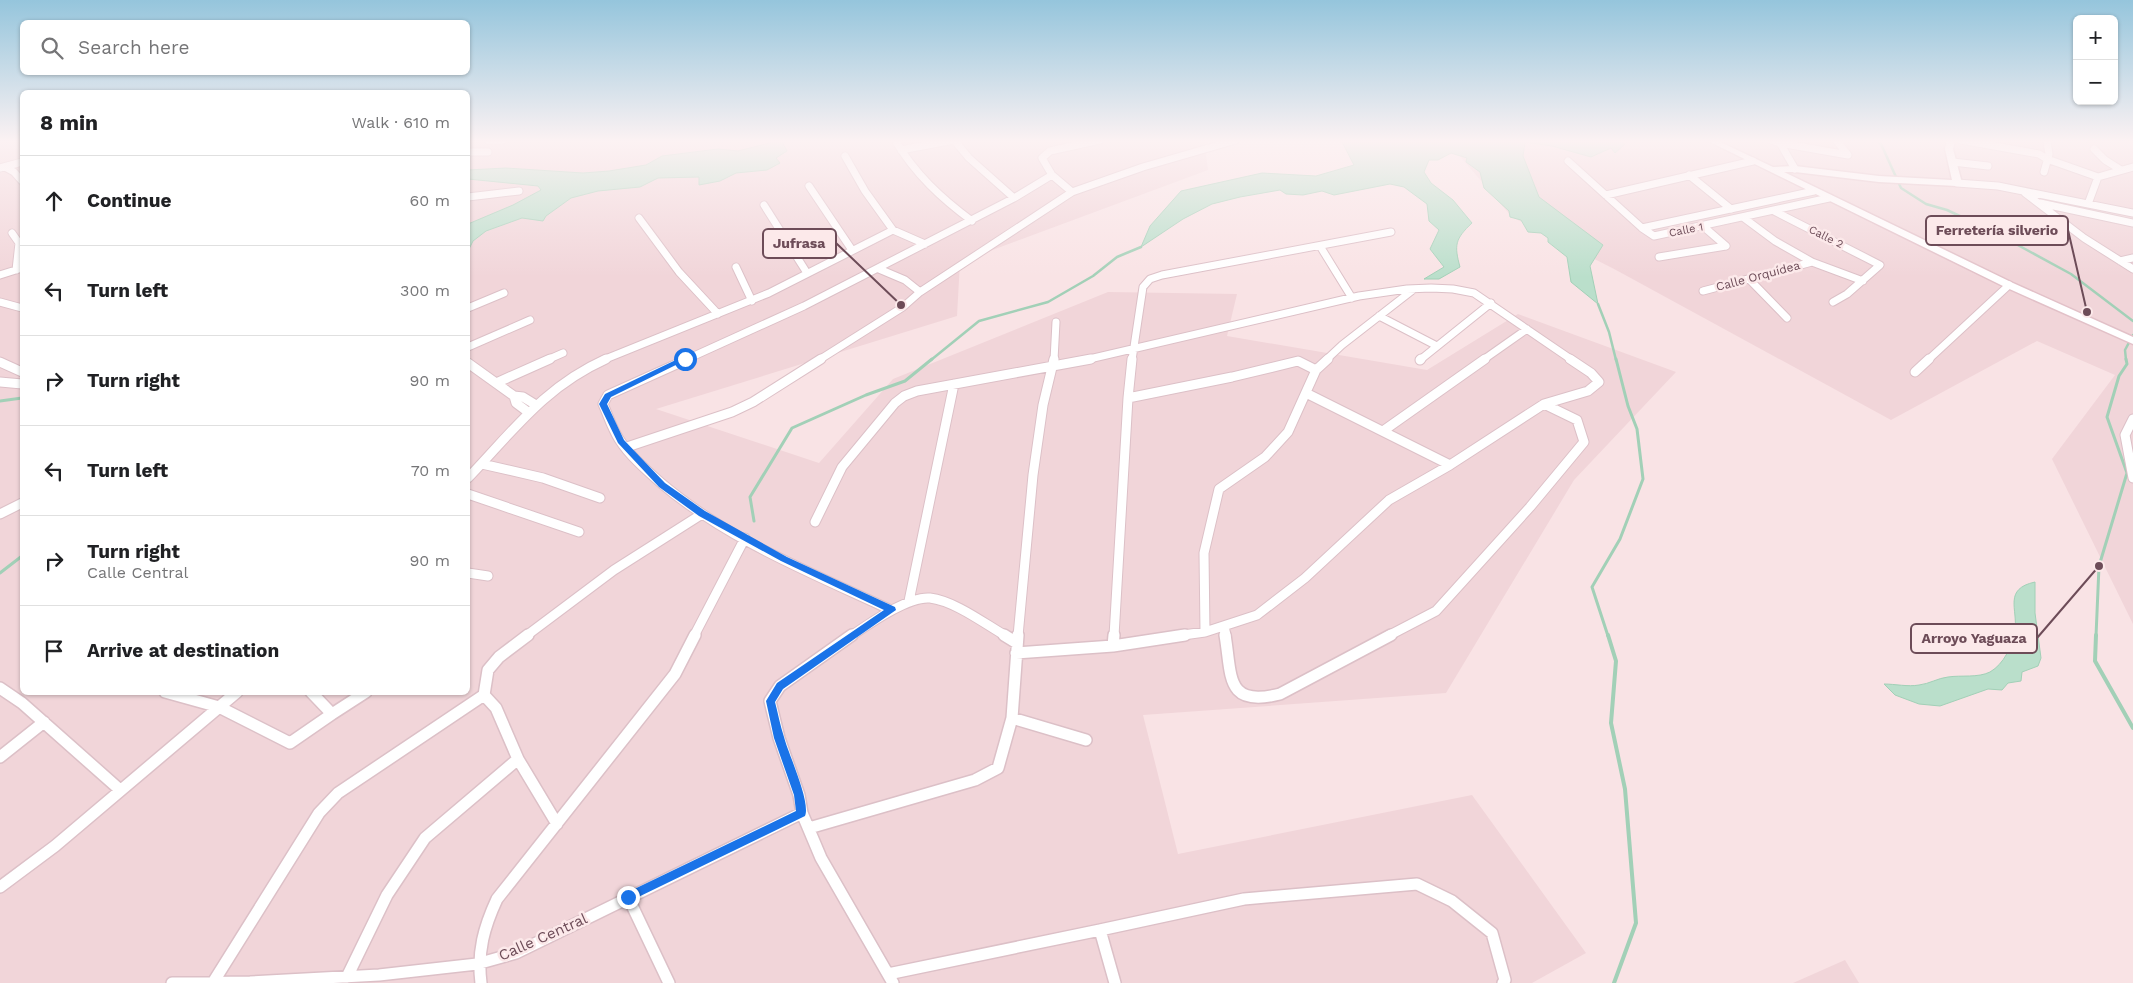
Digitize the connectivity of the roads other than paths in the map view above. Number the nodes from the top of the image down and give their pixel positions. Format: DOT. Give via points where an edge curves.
graph roads {
  1 [pos="809,186"];
  2 [pos="863,186"];
  3 [pos="929,186"];
  4 [pos="1000,186"];
  5 [pos="1034,186"];
  6 [pos="1065,186"];
  7 [pos="1089,186"];
  8 [pos="1596,186"];
  9 [pos="1644,186"];
  10 [pos="1702,186"];
  11 [pos="1804,186"];
  12 [pos="1816,186"];
  13 [pos="1994,186"];
  14 [pos="2094,186"];
  15 [pos="2022,190"];
  16 [pos="519,191"];
  17 [pos="1814,191"];
  18 [pos="1072,192"];
  19 [pos="1606,195"];
  20 [pos="470,197"];
  21 [pos="1014,198"];
  22 [pos="1829,198"];
  23 [pos="2038,202"];
  24 [pos="2088,204"];
  25 [pos="764,205"];
  26 [pos="1731,209"];
  27 [pos="1774,212"];
  28 [pos="2133,212"];
  29 [pos="638,218"];
  30 [pos="1744,218"];
  31 [pos="972,221"];
  32 [pos="2133,223"];
  33 [pos="1704,226"];
  34 [pos="1642,228"];
  35 [pos="893,230"];
  36 [pos="1390,232"];
  37 [pos="12,233"];
  38 [pos="925,244"];
  39 [pos="1320,246"];
  40 [pos="852,250"];
  41 [pos="1659,258"];
  42 [pos="2133,258"];
  43 [pos="1962,260"];
  44 [pos="2120,261"];
  45 [pos="1812,262"];
  46 [pos="1878,263"];
  47 [pos="736,267"];
  48 [pos="19,269"];
  49 [pos="879,269"];
  50 [pos="2133,269"];
  51 [pos="807,274"];
  52 [pos="0,275"];
  53 [pos="1749,279"];
  54 [pos="1863,281"];
  55 [pos="2009,286"];
  56 [pos="1415,288"];
  57 [pos="1703,291"];
  58 [pos="920,292"];
  59 [pos="504,293"];
  60 [pos="1352,298"];
  61 [pos="752,301"];
  62 [pos="0,302"];
  63 [pos="1833,302"];
  64 [pos="1491,303"];
  65 [pos="20,307"];
  66 [pos="470,307"];
  67 [pos="718,314"];
  68 [pos="1379,316"];
  69 [pos="2082,316"];
  70 [pos="1787,318"];
  71 [pos="530,320"];
  72 [pos="1056,322"];
  73 [pos="1527,329"];
  74 [pos="2133,334"];
  75 [pos="2133,341"];
  76 [pos="470,346"];
  77 [pos="1437,346"];
  78 [pos="1133,350"];
  79 [pos="564,353"];
  80 [pos="1420,360"];
  81 [pos="0,362"];
  82 [pos="470,364"];
  83 [pos="1054,366"];
  84 [pos="1316,370"];
  85 [pos="20,371"];
  86 [pos="1915,372"];
  87 [pos="0,382"];
  88 [pos="496,382"];
  89 [pos="20,384"];
  90 [pos="954,384"];
  91 [pos="1306,393"];
  92 [pos="514,396"];
  93 [pos="1128,398"];
  94 [pos="1544,404"];
  95 [pos="536,405"];
  96 [pos="528,412"];
  97 [pos="2133,419"];
  98 [pos="1383,432"];
  99 [pos="626,447"];
  100 [pos="482,464"];
  101 [pos="1450,464"];
  102 [pos="470,476"];
  103 [pos="2133,478"];
  104 [pos="470,495"];
  105 [pos="600,498"];
  106 [pos="20,504"];
  107 [pos="0,514"];
  108 [pos="702,514"];
  109 [pos="815,522"];
  110 [pos="580,532"];
  111 [pos="745,538"];
  112 [pos="470,573"];
  113 [pos="488,576"];
  114 [pos="909,601"];
  115 [pos="892,610"];
  116 [pos="1224,626"];
  117 [pos="1205,632"];
  118 [pos="1113,646"];
  119 [pos="1016,648"];
  120 [pos="0,688"];
  121 [pos="484,694"];
  122 [pos="176,695"];
  123 [pos="233,695"];
  124 [pos="314,695"];
  125 [pos="361,695"];
  126 [pos="219,707"];
  127 [pos="332,714"];
  128 [pos="1012,718"];
  129 [pos="44,722"];
  130 [pos="1086,740"];
  131 [pos="0,757"];
  132 [pos="518,759"];
  133 [pos="119,789"];
  134 [pos="802,813"];
  135 [pos="557,824"];
  136 [pos="809,828"];
  137 [pos="0,887"];
  138 [pos="628,897"];
  139 [pos="1100,930"];
  140 [pos="477,964"];
  141 [pos="347,977"];
  142 [pos="378,979"];
  143 [pos="890,979"];
  144 [pos="214,981"];
  145 [pos="249,982"];
  146 [pos="172,983"];
  147 [pos="481,983"];
  148 [pos="669,983"];
  149 [pos="1115,983"];
  150 [pos="1503,983"];
  1 -- 40 [label="street"];
  2 -- 35 [label="street"];
  3 -- 31 [label="street"];
  4 -- 21 [label="street"];
  5 -- 21 [label="street"];
  6 -- 18 [label="street"];
  7 -- 18 [label="street"];
  8 -- 19 [label="street, Calle 1"];
  9 -- 19 [label="street"];
  10 -- 26 [label="street"];
  11 -- 17 [label="street"];
  12 -- 43 [label="street"];
  13 -- 15 [label="street"];
  14 -- 24 [label="street"];
  15 -- 23 [label="street"];
  15 -- 24 [label="street"];
  16 -- 20 [label="street"];
  17 -- 22 [label="street"];
  17 -- 26 [label="street"];
  18 -- 58 [label="street"];
  19 -- 34 [label="street, Calle 1"];
  21 -- 31 [label="street"];
  22 -- 27 [label="street, Calle 1"];
  22 -- 43 [label="street"];
  23 -- 32 [label="street"];
  23 -- 44 [label="street"];
  24 -- 28 [label="street"];
  25 -- 51 [label="street"];
  26 -- 34 [label="street"];
  27 -- 30 [label="street, Calle 1"];
  27 -- 46 [label="street, Calle 2"];
  29 -- 67 [label="street" via="679,272"];
  30 -- 33 [label="street, Calle 1"];
  30 -- 45 [label="street"];
  31 -- 38 [label="street"];
  33 -- 34 [label="street, Calle 1" via="1654,236"];
  33 -- 41 [label="street" via="1726,246"];
  35 -- 38 [label="street"];
  35 -- 40 [label="street"];
  36 -- 39 [label="street"];
  37 -- 48 [label="street" via="19,243"];
  38 -- 49 [label="street"];
  39 -- 60 [label="street"];
  39 -- 78 [label="street" via="1150,279 1143,287"];
  40 -- 51 [label="street"];
  42 -- 44 [label="street"];
  43 -- 55 [label="street"];
  43 -- 69 [label="street"];
  44 -- 50 [label="street"];
  45 -- 53 [label="street, Calle Orquídea"];
  45 -- 54 [label="street"];
  46 -- 54 [label="street" via="1880,267"];
  47 -- 61 [label="street"];
  48 -- 52 [label="street"];
  49 -- 58 [label="street" via="905,280"];
  49 -- 99 [label="street" via="608,395 603,404"];
  51 -- 61 [label="street"];
  53 -- 57 [label="street, Calle Orquídea"];
  53 -- 70 [label="street"];
  54 -- 63 [label="street"];
  55 -- 69 [label="street"];
  55 -- 86 [label="street"];
  56 -- 60 [label="street"];
  56 -- 64 [label="street" via="1465,290"];
  56 -- 68 [label="street"];
  58 -- 99 [label="street" via="903,307 752,402 732,412"];
  59 -- 66 [label="street"];
  60 -- 78 [label="street"];
  61 -- 67 [label="street"];
  62 -- 65 [label="street"];
  64 -- 73 [label="street"];
  64 -- 77 [label="street"];
  67 -- 95 [label="street" via="587,368"];
  68 -- 77 [label="street"];
  68 -- 84 [label="street"];
  69 -- 74 [label="street"];
  69 -- 75 [label="street"];
  71 -- 76 [label="street"];
  72 -- 83 [label="street"];
  73 -- 94 [label="street" via="1591,373 1599,382 1588,391"];
  73 -- 98 [label="street"];
  77 -- 80 [label="street"];
  78 -- 83 [label="street"];
  78 -- 93 [label="street"];
  79 -- 88 [label="street"];
  81 -- 85 [label="street"];
  82 -- 88 [label="street"];
  83 -- 90 [label="street"];
  83 -- 119 [label="street" via="1043,405 1033,475"];
  84 -- 91 [label="street"];
  84 -- 93 [label="street" via="1298,361 1232,378"];
  87 -- 89 [label="street"];
  88 -- 92 [label="street"];
  90 -- 109 [label="street" via="917,391 895,404 842,467"];
  90 -- 114 [label="street"];
  91 -- 98 [label="street"];
  91 -- 117 [label="street" via="1288,432 1264,457 1219,489 1204,553"];
  92 -- 95 [label="street"];
  92 -- 96 [label="street" via="516,403"];
  93 -- 118 [label="street"];
  94 -- 101 [label="street"];
  94 -- 116 [label="street" via="1577,420 1584,442 1436,610 1269,697 1237,693"];
  95 -- 96 [label="street"];
  96 -- 100 [label="street"];
  97 -- 103 [label="street" via="2125,435"];
  98 -- 101 [label="street"];
  99 -- 108 [label="street" via="662,485"];
  100 -- 102 [label="street"];
  100 -- 105 [label="street" via="536,476"];
  101 -- 116 [label="street" via="1389,500 1306,578 1257,615"];
  104 -- 110 [label="street"];
  106 -- 107 [label="street"];
  108 -- 111 [label="street"];
  108 -- 121 [label="street" via="614,570 499,658 488,670"];
  111 -- 115 [label="street"];
  111 -- 135 [label="street" via="675,674"];
  112 -- 113 [label="street"];
  114 -- 115 [label="street"];
  114 -- 119 [label="street" via="929,598 962,611"];
  115 -- 134 [label="street" via="780,686 770,701"];
  116 -- 117 [label="street"];
  117 -- 118 [label="street"];
  118 -- 119 [label="street"];
  119 -- 128 [label="street"];
  120 -- 129 [label="street"];
  121 -- 132 [label="street" via="496,708"];
  121 -- 144 [label="street" via="338,793 319,813"];
  122 -- 126 [label="street"];
  123 -- 126 [label="street"];
  124 -- 127 [label="street"];
  125 -- 127 [label="street"];
  126 -- 127 [label="street" via="287,743 294,742"];
  126 -- 133 [label="street"];
  128 -- 130 [label="street"];
  128 -- 136 [label="street" via="998,768 974,780"];
  129 -- 131 [label="street"];
  129 -- 133 [label="street"];
  132 -- 135 [label="street"];
  132 -- 141 [label="street" via="425,838 387,895"];
  133 -- 137 [label="street" via="55,846"];
  134 -- 136 [label="street"];
  134 -- 138 [label="street, Calle Central"];
  135 -- 140 [label="street" via="497,899 483,926"];
  136 -- 143 [label="street" via="826,866"];
  138 -- 140 [label="street, Calle Central" via="516,953"];
  138 -- 148 [label="street"];
  139 -- 143 [label="street"];
  139 -- 149 [label="street"];
  139 -- 150 [label="street" via="1244,899 1417,884 1452,901 1492,933 1505,980"];
  140 -- 142 [label="street, Calle Central"];
  140 -- 147 [label="street"];
  141 -- 142 [label="street, Calle Central"];
  141 -- 145 [label="street, Calle Central"];
  144 -- 145 [label="street, Calle Central"];
  144 -- 146 [label="street, Calle Central"];
}
